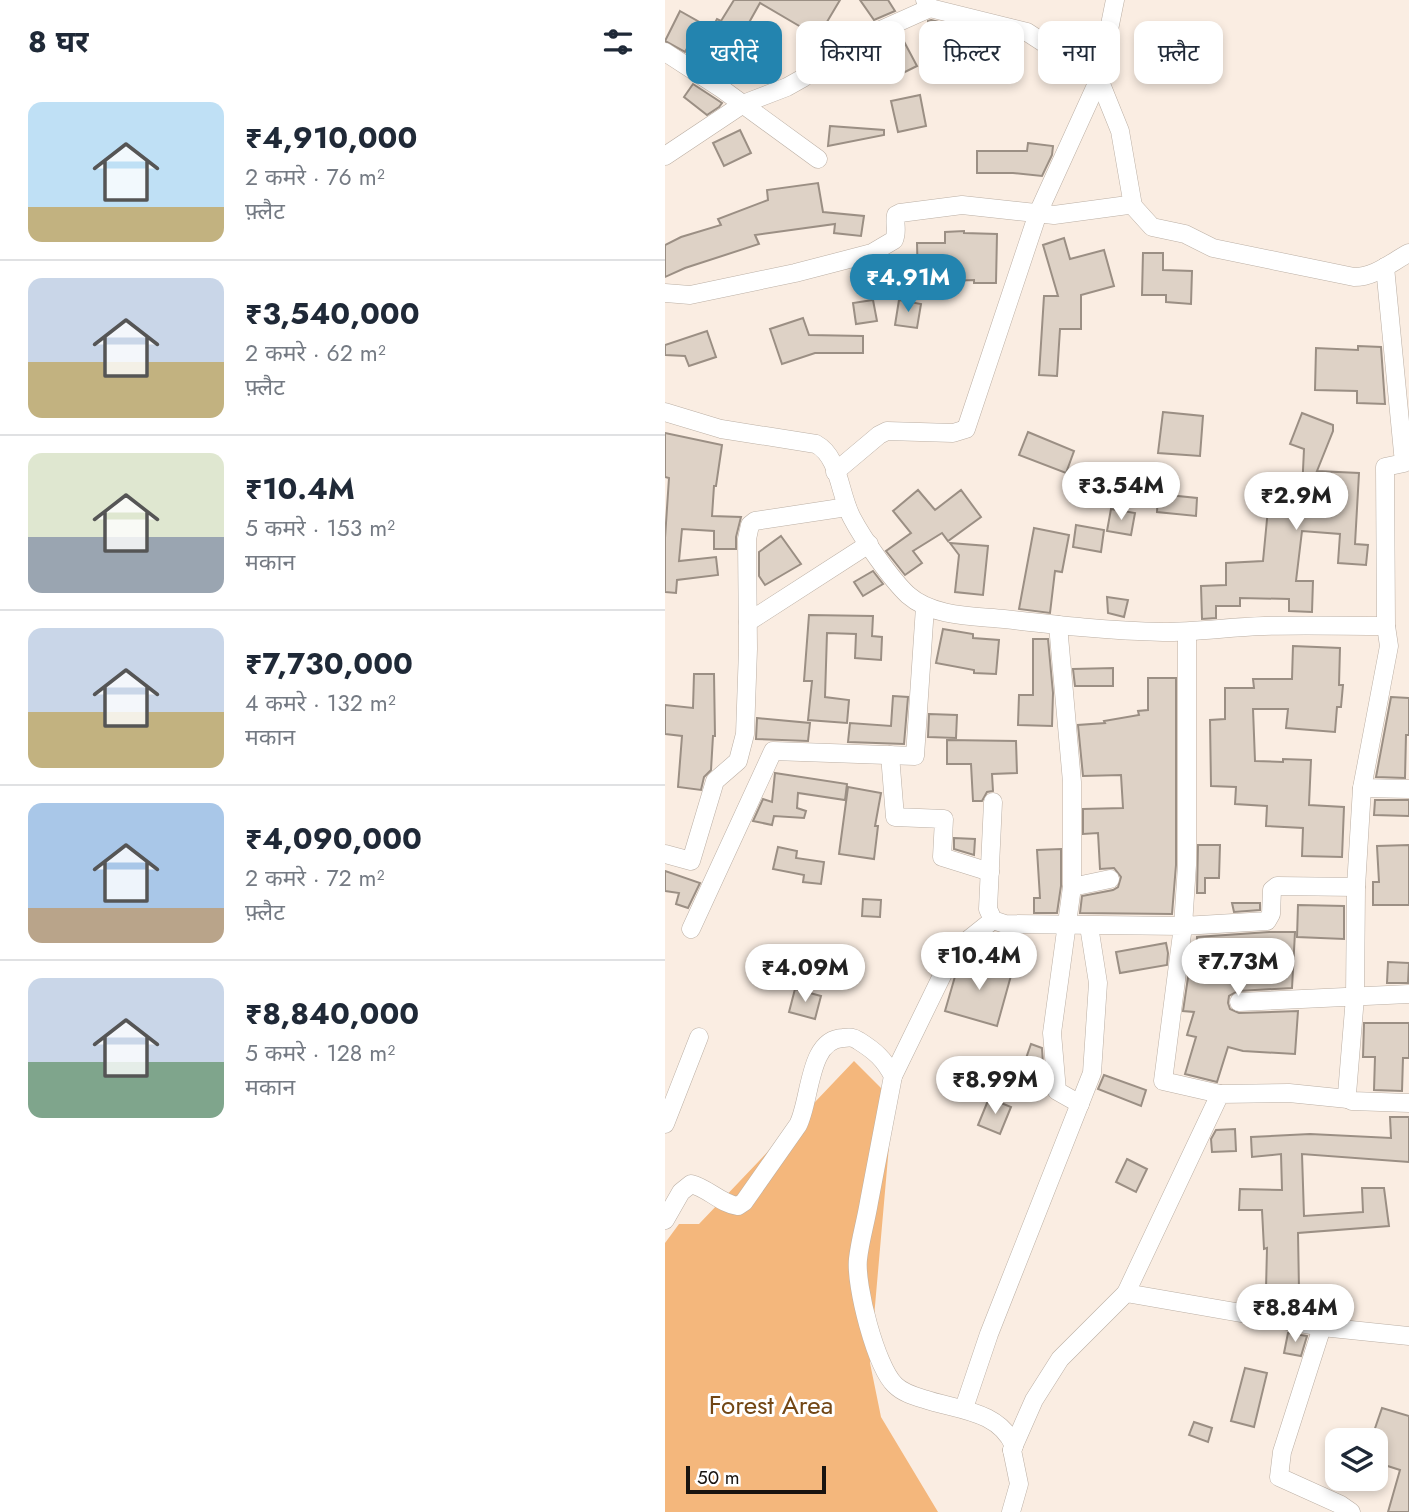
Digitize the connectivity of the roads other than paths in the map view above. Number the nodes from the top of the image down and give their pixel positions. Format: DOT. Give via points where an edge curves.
graph roads {
  1 [pos="1115,0"];
  2 [pos="927,4"];
  3 [pos="1111,21"];
  4 [pos="1038,39"];
  5 [pos="665,52"];
  6 [pos="1097,84"];
  7 [pos="1101,84"];
  8 [pos="743,104"];
  9 [pos="665,156"];
  10 [pos="818,159"];
  11 [pos="1133,206"];
  12 [pos="1038,213"];
  13 [pos="1409,253"];
  14 [pos="1385,267"];
  15 [pos="665,293"];
  16 [pos="665,412"];
  17 [pos="1404,412"];
  18 [pos="835,472"];
  19 [pos="847,507"];
  20 [pos="869,544"];
  21 [pos="925,607"];
  22 [pos="748,622"];
  23 [pos="1058,625"];
  24 [pos="1386,626"];
  25 [pos="1187,632"];
  26 [pos="890,755"];
  27 [pos="1361,788"];
  28 [pos="1409,789"];
  29 [pos="993,802"];
  30 [pos="665,854"];
  31 [pos="990,872"];
  32 [pos="1110,879"];
  33 [pos="1072,887"];
  34 [pos="1356,887"];
  35 [pos="993,920"];
  36 [pos="1067,926"];
  37 [pos="1089,926"];
  38 [pos="1183,926"];
  39 [pos="691,929"];
  40 [pos="1409,995"];
  41 [pos="1355,997"];
  42 [pos="1240,1002"];
  43 [pos="699,1037"];
  44 [pos="893,1076"];
  45 [pos="1220,1094"];
  46 [pos="1348,1098"];
  47 [pos="1409,1103"];
  48 [pos="1080,1104"];
  49 [pos="665,1124"];
  50 [pos="665,1220"];
  51 [pos="1126,1293"];
  52 [pos="1322,1327"];
  53 [pos="1409,1336"];
  54 [pos="964,1408"];
  55 [pos="1013,1450"];
  56 [pos="1011,1512"];
  57 [pos="1351,1512"];
  1 -- 3 [label="street"];
  2 -- 4 [label="street" via="1027,32"];
  2 -- 8 [label="street" via="845,46 787,87"];
  5 -- 8 [label="street"];
  6 -- 12 [label="street"];
  7 -- 11 [label="street" via="1120,131"];
  8 -- 9 [label="street"];
  8 -- 10 [label="street"];
  11 -- 12 [label="street" via="1072,215"];
  11 -- 14 [label="street" via="1152,227 1185,234 1213,247 1354,277 1368,277"];
  12 -- 15 [label="street" via="963,205 900,213 895,219 894,240 872,253 690,295"];
  12 -- 18 [label="street" via="966,429 953,433 887,431"];
  13 -- 14 [label="street"];
  14 -- 17 [label="street"];
  16 -- 18 [label="street" via="722,429 816,444 826,450"];
  17 -- 24 [label="street" via="1404,463 1385,467"];
  18 -- 19 [label="street"];
  19 -- 20 [label="street"];
  19 -- 22 [label="street" via="750,525"];
  20 -- 21 [label="street" via="898,583"];
  20 -- 22 [label="street"];
  21 -- 23 [label="street"];
  21 -- 26 [label="street" via="915,756"];
  22 -- 30 [label="street" via="745,734 739,761 715,781 691,861"];
  23 -- 25 [label="street"];
  23 -- 33 [label="street" via="1072,782"];
  24 -- 25 [label="street" via="1262,626"];
  24 -- 27 [label="street" via="1389,646"];
  25 -- 38 [label="street"];
  26 -- 31 [label="street" via="895,817 944,819 942,857"];
  26 -- 39 [label="street" via="773,751"];
  27 -- 28 [label="street"];
  27 -- 34 [label="street"];
  29 -- 31 [label="street"];
  31 -- 35 [label="street" via="988,909"];
  32 -- 33 [label="street"];
  33 -- 36 [label="street"];
  34 -- 38 [label="street" via="1277,886 1272,890 1267,921"];
  34 -- 41 [label="street"];
  35 -- 36 [label="street"];
  35 -- 44 [label="street" via="954,951"];
  36 -- 37 [label="street"];
  36 -- 48 [label="street" via="1052,1034 1057,1091"];
  37 -- 38 [label="street"];
  37 -- 48 [label="street" via="1098,983 1092,1073"];
  38 -- 45 [label="street" via="1163,1081"];
  40 -- 41 [label="street"];
  41 -- 42 [label="street"];
  41 -- 46 [label="street"];
  43 -- 49 [label="street"];
  44 -- 50 [label="street" via="878,1053 853,1037 826,1044 817,1058 798,1125 744,1202 731,1205 691,1184"];
  44 -- 54 [label="street" via="858,1261 861,1295 894,1384 908,1394"];
  45 -- 46 [label="street"];
  45 -- 51 [label="street"];
  46 -- 47 [label="street"];
  48 -- 54 [label="street"];
  51 -- 52 [label="street"];
  51 -- 55 [label="street" via="1060,1359 1034,1400"];
  52 -- 53 [label="street"];
  52 -- 57 [label="street" via="1282,1452 1279,1477"];
  54 -- 55 [label="street" via="996,1422 1009,1434"];
  55 -- 56 [label="street" via="1019,1484"];
}
